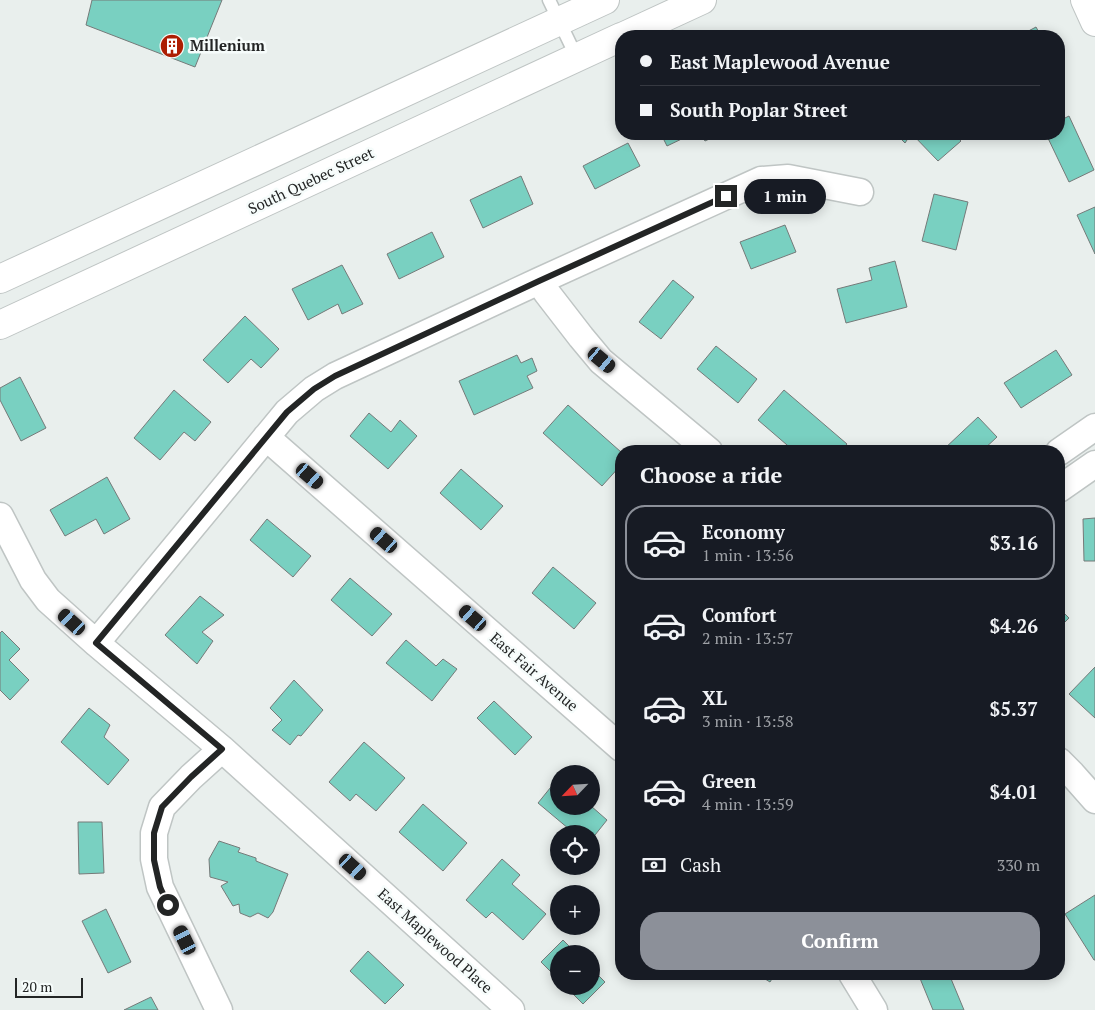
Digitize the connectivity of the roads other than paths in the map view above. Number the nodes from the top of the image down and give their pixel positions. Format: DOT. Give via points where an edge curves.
graph roads {
  1 [pos="605,0"];
  2 [pos="702,0"];
  3 [pos="1085,0"];
  4 [pos="554,11"];
  5 [pos="1095,22"];
  6 [pos="637,30"];
  7 [pos="615,40"];
  8 [pos="577,58"];
  9 [pos="860,192"];
  10 [pos="0,279"];
  11 [pos="539,281"];
  12 [pos="0,325"];
  13 [pos="1095,428"];
  14 [pos="266,437"];
  15 [pos="702,445"];
  16 [pos="1065,448"];
  17 [pos="1095,464"];
  18 [pos="1065,485"];
  19 [pos="0,516"];
  20 [pos="96,643"];
  21 [pos="615,743"];
  22 [pos="222,749"];
  23 [pos="1065,767"];
  24 [pos="1095,800"];
  25 [pos="856,980"];
  26 [pos="219,1010"];
  27 [pos="511,1010"];
  28 [pos="874,1010"];
  1 -- 4 [label="main road"];
  2 -- 6 [label="main road, South Quebec Street"];
  3 -- 5 [label="main road"];
  4 -- 8 [label="lane"];
  4 -- 10 [label="main road"];
  7 -- 8 [label="main road, South Quebec Street"];
  8 -- 12 [label="main road, South Quebec Street"];
  9 -- 11 [label="street" via="788,178 760,180"];
  11 -- 14 [label="street" via="335,376 287,412"];
  11 -- 15 [label="street" via="602,360"];
  13 -- 16 [label="street"];
  14 -- 20 [label="street"];
  14 -- 21 [label="street, East Fair Avenue"];
  17 -- 18 [label="street"];
  19 -- 20 [label="street, East Maplewood Place" via="33,580 48,600"];
  20 -- 22 [label="street, East Maplewood Place"];
  22 -- 26 [label="street" via="162,807 154,833 154,860 160,887"];
  22 -- 27 [label="street, East Maplewood Place"];
  23 -- 24 [label="street"];
  25 -- 28 [label="street"];
}
